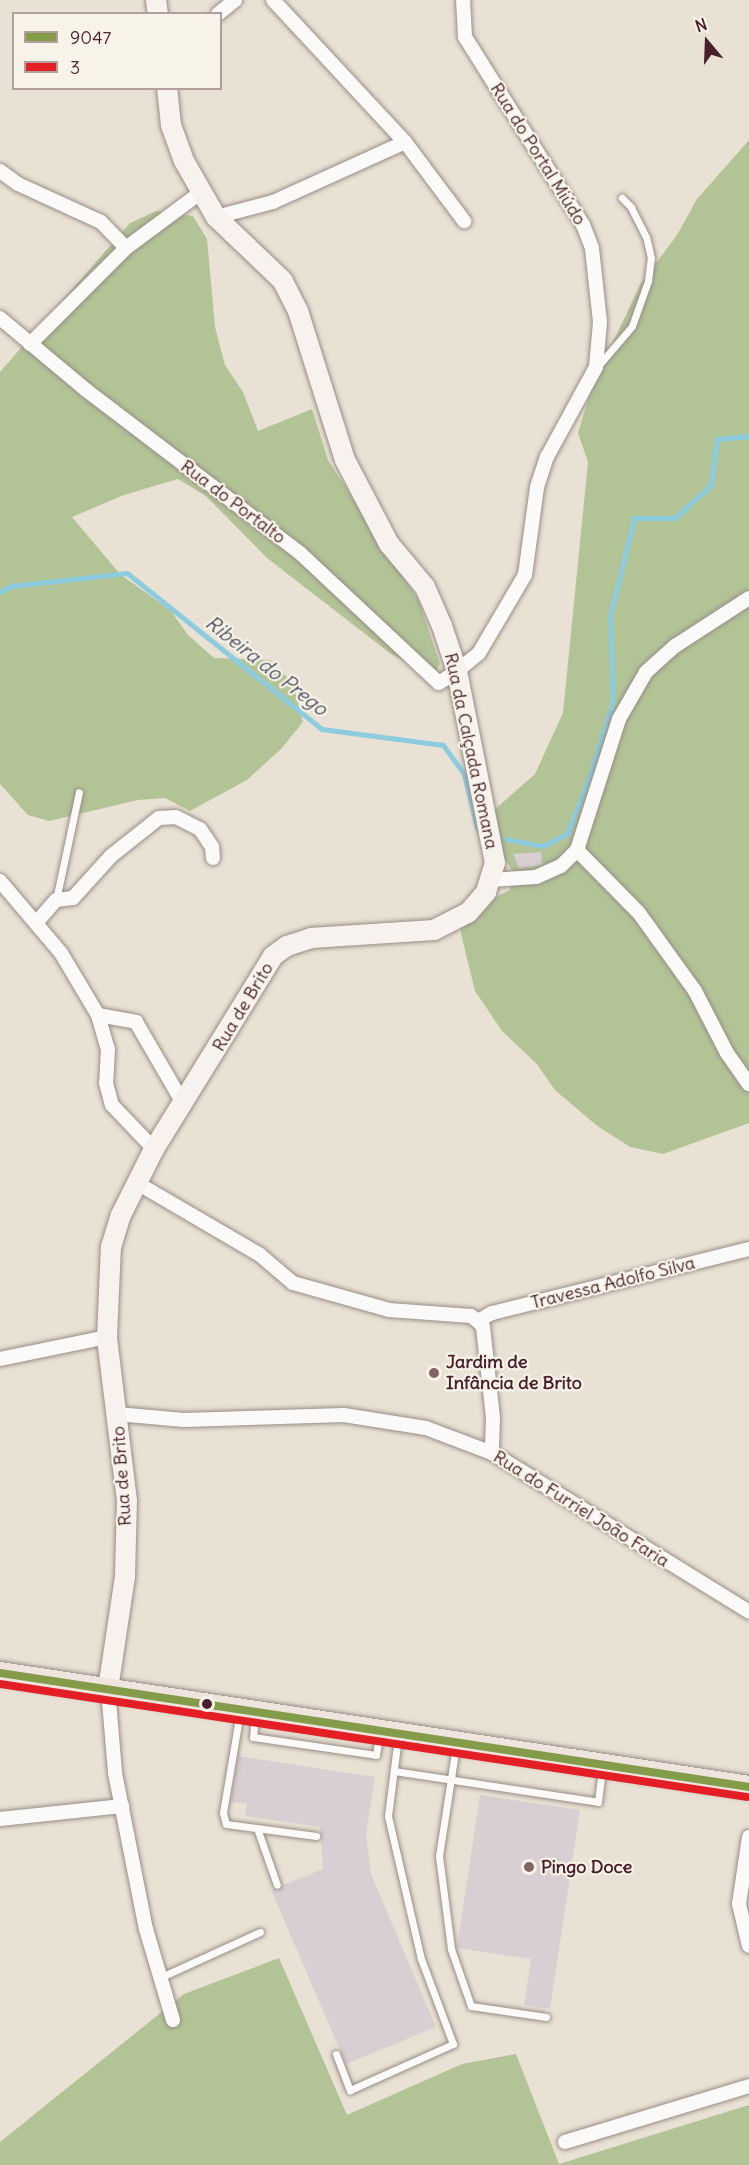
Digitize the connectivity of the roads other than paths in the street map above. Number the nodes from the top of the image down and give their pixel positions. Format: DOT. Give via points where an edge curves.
graph roads {
  1 [pos="235,0"];
  2 [pos="273,0"];
  3 [pos="463,0"];
  4 [pos="220,12"];
  5 [pos="167,90"];
  6 [pos="405,142"];
  7 [pos="0,171"];
  8 [pos="200,193"];
  9 [pos="622,198"];
  10 [pos="216,217"];
  11 [pos="464,221"];
  12 [pos="126,248"];
  13 [pos="0,318"];
  14 [pos="30,344"];
  15 [pos="596,368"];
  16 [pos="749,598"];
  17 [pos="457,671"];
  18 [pos="79,792"];
  19 [pos="577,850"];
  20 [pos="213,858"];
  21 [pos="490,880"];
  22 [pos="0,881"];
  23 [pos="56,900"];
  24 [pos="36,923"];
  25 [pos="98,1015"];
  26 [pos="749,1084"];
  27 [pos="183,1103"];
  28 [pos="154,1149"];
  29 [pos="137,1183"];
  30 [pos="749,1249"];
  31 [pos="478,1321"];
  32 [pos="107,1337"];
  33 [pos="0,1359"];
  34 [pos="117,1414"];
  35 [pos="492,1453"];
  36 [pos="749,1612"];
  37 [pos="0,1673"];
  38 [pos="108,1689"];
  39 [pos="248,1711"];
  40 [pos="388,1733"];
  41 [pos="457,1743"];
  42 [pos="602,1766"];
  43 [pos="394,1771"];
  44 [pos="452,1780"];
  45 [pos="749,1787"];
  46 [pos="122,1806"];
  47 [pos="0,1819"];
  48 [pos="257,1828"];
  49 [pos="316,1836"];
  50 [pos="749,1837"];
  51 [pos="277,1884"];
  52 [pos="745,1916"];
  53 [pos="260,1932"];
  54 [pos="749,1946"];
  55 [pos="159,1978"];
  56 [pos="546,2017"];
  57 [pos="173,2020"];
  58 [pos="336,2054"];
  59 [pos="749,2086"];
  60 [pos="565,2142"];
  1 -- 4 [label="street"];
  2 -- 6 [label="street"];
  3 -- 15 [label="street, Rua do Portal Miúdo" via="465,37 577,215 592,248 600,322"];
  5 -- 8 [label="street, Rua da Calçada Romana" via="171,125"];
  6 -- 10 [label="street" via="273,202"];
  6 -- 11 [label="street"];
  7 -- 12 [label="street" via="18,184 101,222"];
  8 -- 10 [label="street, Rua da Calçada Romana"];
  8 -- 12 [label="street"];
  9 -- 15 [label="lane" via="631,207 645,237 651,258 648,281 632,326"];
  10 -- 17 [label="street, Rua da Calçada Romana" via="283,281 298,311 345,460 389,544 425,587"];
  12 -- 14 [label="street"];
  13 -- 14 [label="street, Rua do Portalto"];
  14 -- 17 [label="street, Rua do Portalto" via="300,553 438,683"];
  15 -- 17 [label="street, Rua do Portal Miúdo" via="547,457 537,487 525,576 479,653"];
  16 -- 19 [label="street" via="675,646 646,672 619,718"];
  17 -- 21 [label="street, Rua da Calçada Romana" via="495,863"];
  18 -- 23 [label="lane"];
  19 -- 21 [label="street" via="561,866 536,877"];
  19 -- 26 [label="street" via="639,913 695,991 727,1053"];
  20 -- 23 [label="street" via="212,847 200,829 177,817 159,818 111,856 73,898"];
  21 -- 27 [label="street, Rua de Brito" via="486,892 468,913 434,930 311,938 287,946 273,956"];
  22 -- 24 [label="street"];
  23 -- 24 [label="street"];
  24 -- 25 [label="street" via="61,953"];
  25 -- 27 [label="street" via="136,1022"];
  25 -- 28 [label="street" via="108,1048 106,1083 112,1105"];
  27 -- 28 [label="street, Rua de Brito"];
  28 -- 29 [label="street, Rua de Brito"];
  29 -- 31 [label="street" via="260,1255 293,1283 389,1310 471,1316"];
  29 -- 32 [label="street, Rua de Brito" via="111,1247"];
  30 -- 31 [label="street, Travessa Adolfo Silva" via="492,1312"];
  31 -- 35 [label="street" via="483,1327 493,1418"];
  32 -- 33 [label="street"];
  32 -- 34 [label="street, Rua de Brito"];
  34 -- 35 [label="street, Rua do Furriel João Faria" via="184,1420 344,1414 426,1428"];
  34 -- 38 [label="street, Rua de Brito" via="127,1501 125,1576"];
  35 -- 36 [label="street, Rua do Furriel João Faria"];
  37 -- 38 [label="main road"];
  38 -- 39 [label="main road"];
  38 -- 46 [label="street" via="115,1773"];
  39 -- 40 [label="main road"];
  39 -- 48 [label="lane" via="223,1812 226,1824"];
  40 -- 41 [label="main road"];
  40 -- 43 [label="lane"];
  41 -- 42 [label="main road"];
  41 -- 44 [label="lane"];
  42 -- 44 [label="lane" via="598,1802"];
  42 -- 45 [label="main road"];
  43 -- 44 [label="lane"];
  43 -- 58 [label="lane" via="388,1816 421,1959 453,2044 350,2090"];
  44 -- 56 [label="lane" via="439,1856 451,1949 471,2006"];
  46 -- 47 [label="street"];
  46 -- 55 [label="street"];
  48 -- 49 [label="lane"];
  48 -- 51 [label="lane"];
  50 -- 52 [label="street" via="739,1904"];
  52 -- 54 [label="street"];
  53 -- 55 [label="lane"];
  55 -- 57 [label="street"];
  59 -- 60 [label="street"];
}
